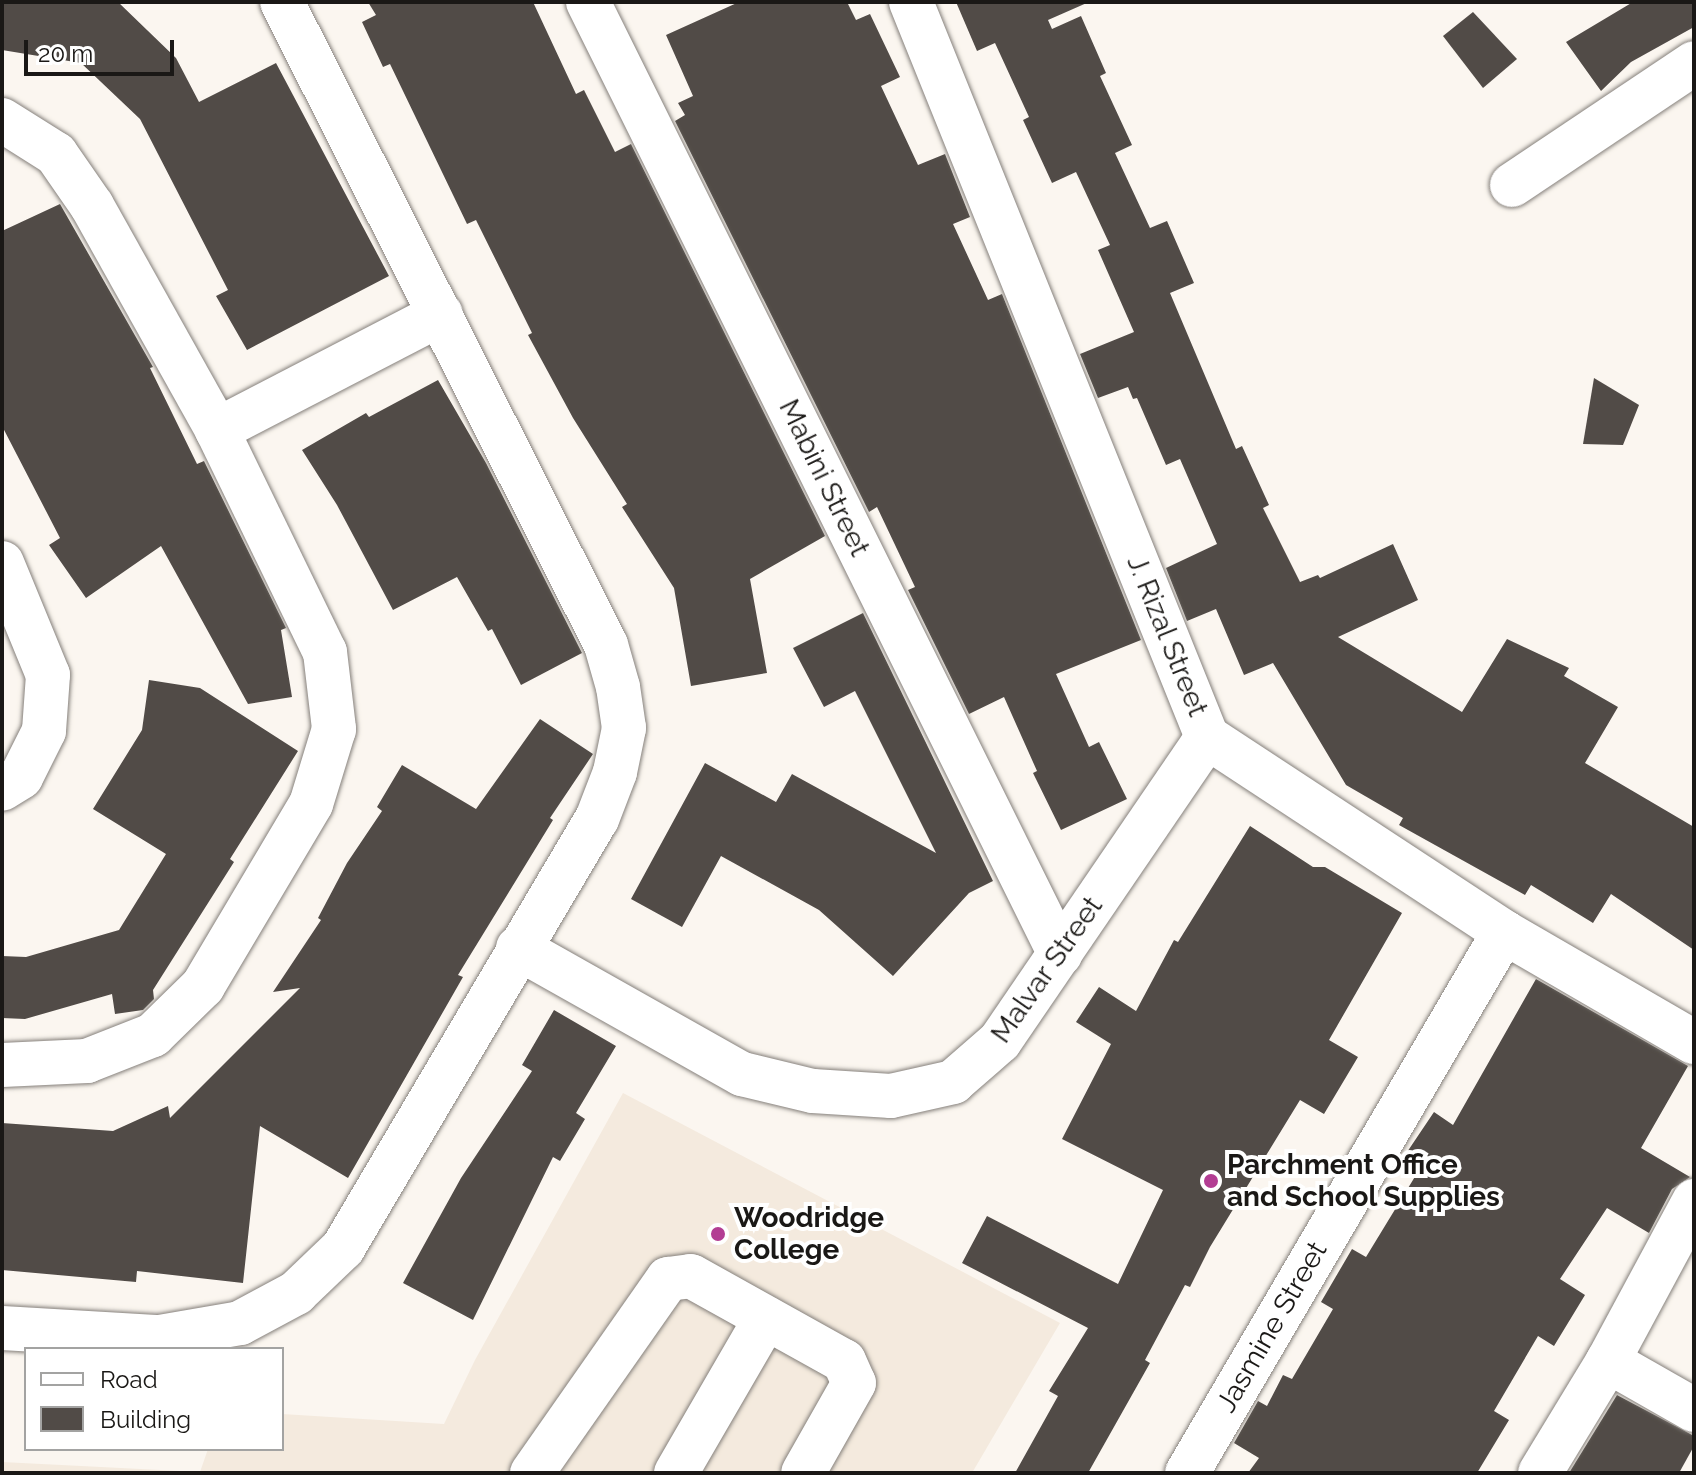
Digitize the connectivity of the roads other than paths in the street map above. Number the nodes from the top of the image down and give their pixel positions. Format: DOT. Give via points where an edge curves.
graph roads {
  1 [pos="282,2"];
  2 [pos="588,2"];
  3 [pos="911,2"];
  4 [pos="1694,63"];
  5 [pos="2,120"];
  6 [pos="1512,185"];
  7 [pos="441,314"];
  8 [pos="217,430"];
  9 [pos="2,563"];
  10 [pos="1207,737"];
  11 [pos="2,789"];
  12 [pos="1504,932"];
  13 [pos="518,948"];
  14 [pos="1060,954"];
  15 [pos="1694,1042"];
  16 [pos="2,1065"];
  17 [pos="1694,1201"];
  18 [pos="766,1318"];
  19 [pos="2,1328"];
  20 [pos="1608,1361"];
  21 [pos="1694,1410"];
  22 [pos="532,1473"];
  23 [pos="676,1473"];
  24 [pos="803,1473"];
  25 [pos="1187,1473"];
  26 [pos="1540,1473"];
  1 -- 7 [label="street"];
  2 -- 14 [label="street, Mabini Street"];
  3 -- 10 [label="street, J. Rizal Street"];
  4 -- 6 [label="street"];
  5 -- 8 [label="street" via="56,154 92,206"];
  7 -- 8 [label="street"];
  7 -- 13 [label="street" via="606,645 624,728 597,819"];
  8 -- 16 [label="street" via="325,652 334,729 311,804 203,986 153,1035 87,1061"];
  9 -- 11 [label="street" via="48,675 44,731 21,777"];
  10 -- 12 [label="street, J. Rizal Street"];
  10 -- 14 [label="street, Malvar Street"];
  12 -- 15 [label="street, J. Rizal Street"];
  12 -- 25 [label="street, Jasmine Street"];
  13 -- 14 [label="street, Malvar Street" via="742,1074 813,1091 891,1096 953,1082 965,1072 1000,1041"];
  13 -- 19 [label="street" via="343,1248 296,1293 240,1323 160,1337"];
  17 -- 20 [label="street"];
  18 -- 22 [label="street" via="691,1276 668,1279"];
  18 -- 23 [label="street"];
  18 -- 24 [label="street" via="844,1361 854,1383"];
  20 -- 21 [label="street"];
  20 -- 26 [label="street"];
}
